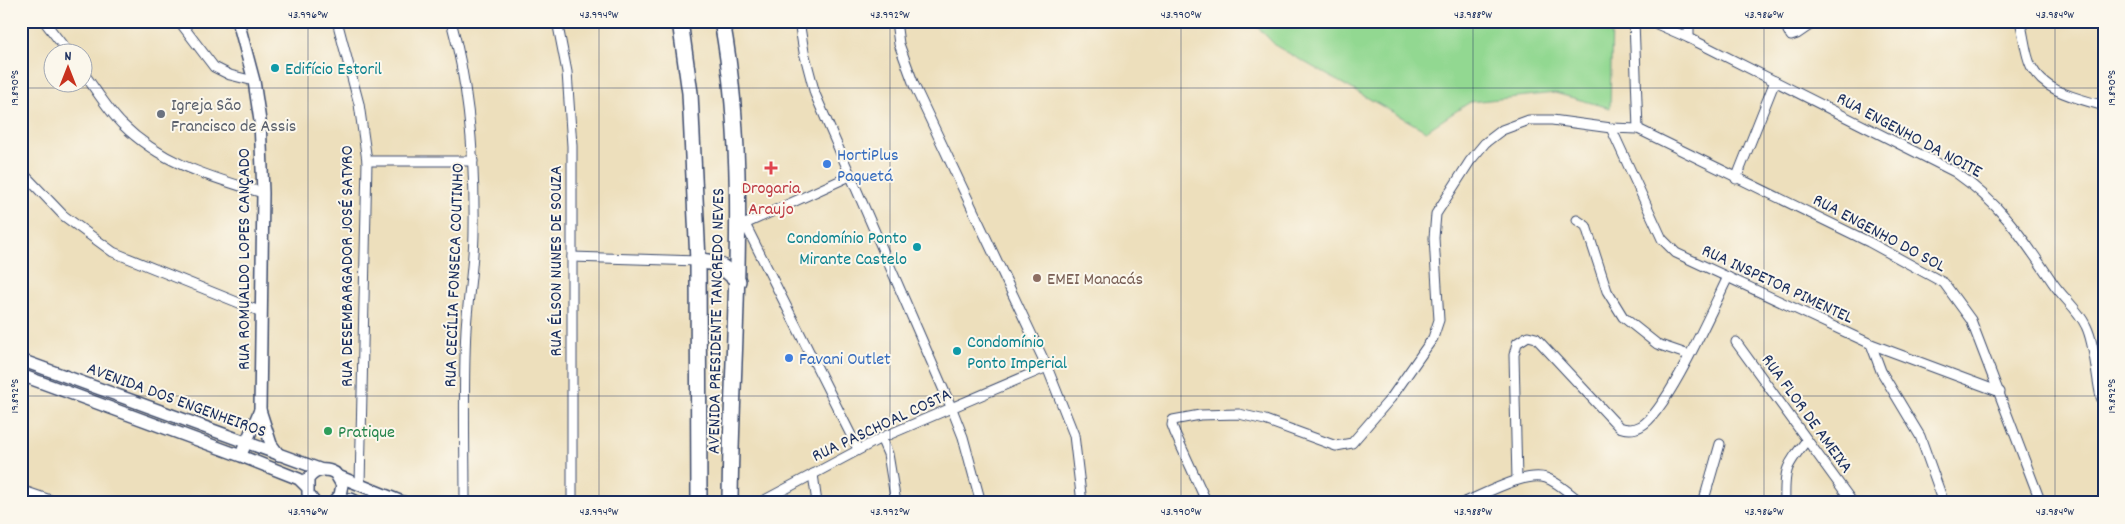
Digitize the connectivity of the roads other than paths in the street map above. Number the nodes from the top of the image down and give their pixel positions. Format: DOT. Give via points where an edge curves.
graph roads {
  1 [pos="44,21"];
  2 [pos="179,21"];
  3 [pos="238,21"];
  4 [pos="337,21"];
  5 [pos="451,21"];
  6 [pos="557,21"];
  7 [pos="680,21"];
  8 [pos="722,21"];
  9 [pos="799,21"];
  10 [pos="896,21"];
  11 [pos="1634,21"];
  12 [pos="1650,21"];
  13 [pos="1689,21"];
  14 [pos="1788,21"];
  15 [pos="1816,21"];
  16 [pos="2020,21"];
  17 [pos="2101,21"];
  18 [pos="2104,35"];
  19 [pos="1689,38"];
  20 [pos="60,42"];
  21 [pos="254,81"];
  22 [pos="1775,81"];
  23 [pos="92,85"];
  24 [pos="2104,106"];
  25 [pos="1611,128"];
  26 [pos="1638,129"];
  27 [pos="367,161"];
  28 [pos="473,161"];
  29 [pos="850,176"];
  30 [pos="23,177"];
  31 [pos="1736,178"];
  32 [pos="262,193"];
  33 [pos="1577,220"];
  34 [pos="741,224"];
  35 [pos="572,256"];
  36 [pos="698,260"];
  37 [pos="1728,277"];
  38 [pos="738,280"];
  39 [pos="260,311"];
  40 [pos="1736,342"];
  41 [pos="1871,344"];
  42 [pos="1689,355"];
  43 [pos="21,360"];
  44 [pos="1047,367"];
  45 [pos="21,375"];
  46 [pos="2000,392"];
  47 [pos="2104,404"];
  48 [pos="952,409"];
  49 [pos="260,410"];
  50 [pos="881,438"];
  51 [pos="1807,440"];
  52 [pos="246,443"];
  53 [pos="1720,444"];
  54 [pos="858,449"];
  55 [pos="278,455"];
  56 [pos="241,456"];
  57 [pos="322,470"];
  58 [pos="813,474"];
  59 [pos="338,476"];
  60 [pos="1518,480"];
  61 [pos="360,485"];
  62 [pos="306,486"];
  63 [pos="21,490"];
  64 [pos="312,501"];
  65 [pos="335,501"];
  66 [pos="59,503"];
  67 [pos="359,503"];
  68 [pos="405,503"];
  69 [pos="465,503"];
  70 [pos="572,503"];
  71 [pos="699,503"];
  72 [pos="730,503"];
  73 [pos="759,503"];
  74 [pos="817,503"];
  75 [pos="896,503"];
  76 [pos="981,503"];
  77 [pos="1082,503"];
  78 [pos="1207,503"];
  79 [pos="1463,503"];
  80 [pos="1582,503"];
  81 [pos="1703,503"];
  82 [pos="1785,503"];
  83 [pos="1853,503"];
  84 [pos="1944,503"];
  85 [pos="2042,503"];
  1 -- 20 [label="street"];
  2 -- 21 [label="street" via="214,67"];
  3 -- 21 [label="street, RUA ROMUALDO LOPES CANÇADO"];
  4 -- 27 [label="street, RUA DESEMBARGADOR JOSÉ SATYRO" via="359,104"];
  5 -- 28 [label="street, RUA CECÍLIA FONSECA COUTINHO" via="469,107"];
  6 -- 35 [label="street, RUA ÉLSON NUNES DE SOUZA" via="567,72 572,146"];
  7 -- 36 [label="main road, AVENIDA PRESIDENTE TANCREDO NEVES" via="690,93"];
  8 -- 34 [label="main road, AVENIDA PRESIDENTE TANCREDO NEVES" via="734,112"];
  9 -- 29 [label="street" via="815,94"];
  10 -- 44 [label="street" via="899,44 914,85"];
  11 -- 26 [label="street"];
  12 -- 19 [label="street, RUA ENGENHO DA NOITE"];
  13 -- 19 [label="street"];
  14 -- 15 [label="street" via="1791,36"];
  16 -- 24 [label="street" via="2031,65 2042,82 2060,92"];
  17 -- 18 [label="street"];
  19 -- 22 [label="street, RUA ENGENHO DA NOITE"];
  21 -- 32 [label="street, RUA ROMUALDO LOPES CANÇADO" via="260,121"];
  22 -- 31 [label="street"];
  22 -- 47 [label="street, RUA ENGENHO DA NOITE" via="1955,172 1982,191 2015,226 2087,327"];
  23 -- 32 [label="street" via="122,123 150,147 195,172"];
  25 -- 26 [label="street"];
  25 -- 37 [label="street, RUA INSPETOR PIMENTEL" via="1662,239 1676,253"];
  25 -- 78 [label="street" via="1529,120 1502,130 1485,142 1470,160 1436,214 1434,238 1439,320 1433,338 1391,398 1352,443 1336,446 1239,414 1200,415 1174,420 1175,433"];
  26 -- 31 [label="street, RUA ENGENHO DO SOL"];
  27 -- 28 [label="street"];
  27 -- 61 [label="street, RUA DESEMBARGADOR JOSÉ SATYRO"];
  28 -- 69 [label="street, RUA CECÍLIA FONSECA COUTINHO" via="474,232 466,330"];
  29 -- 34 [label="street"];
  29 -- 48 [label="street"];
  30 -- 39 [label="street" via="64,216 114,252"];
  31 -- 46 [label="street, RUA ENGENHO DO SOL" via="1869,242 1944,283 1971,320"];
  32 -- 39 [label="street, RUA ROMUALDO LOPES CANÇADO"];
  33 -- 42 [label="street" via="1586,226 1607,292 1623,317 1657,344"];
  34 -- 38 [label="main road, AVENIDA PRESIDENTE TANCREDO NEVES"];
  34 -- 54 [label="street"];
  35 -- 36 [label="street"];
  35 -- 70 [label="street, RUA ÉLSON NUNES DE SOUZA"];
  36 -- 38 [label="main road" via="724,266"];
  36 -- 71 [label="main road, AVENIDA PRESIDENTE TANCREDO NEVES"];
  37 -- 41 [label="street, RUA INSPETOR PIMENTEL"];
  37 -- 42 [label="street"];
  38 -- 72 [label="main road, AVENIDA PRESIDENTE TANCREDO NEVES"];
  39 -- 49 [label="street, RUA ROMUALDO LOPES CANÇADO"];
  40 -- 51 [label="street, RUA FLOR DE AMEIXA"];
  41 -- 46 [label="street, RUA INSPETOR PIMENTEL"];
  41 -- 84 [label="street" via="1881,371 1920,436"];
  42 -- 60 [label="street" via="1651,418 1642,426 1626,430 1619,427 1540,341 1533,336 1523,338 1517,343 1514,355"];
  43 -- 52 [label="street, AVENIDA DOS ENGENHEIROS"];
  44 -- 48 [label="street, RUA PASCHOAL COSTA"];
  44 -- 77 [label="street" via="1074,435"];
  45 -- 56 [label="street, AVENIDA DOS ENGENHEIROS"];
  46 -- 85 [label="street, RUA ENGENHO DO SOL"];
  48 -- 50 [label="street, RUA PASCHOAL COSTA"];
  48 -- 76 [label="street"];
  49 -- 52 [label="street, RUA ROMUALDO LOPES CANÇADO"];
  49 -- 55 [label="street, RUA ROMUALDO LOPES CANÇADO"];
  50 -- 54 [label="street, RUA PASCHOAL COSTA"];
  50 -- 75 [label="street" via="888,454"];
  51 -- 82 [label="street" via="1787,468"];
  51 -- 83 [label="street, RUA FLOR DE AMEIXA"];
  52 -- 55 [label="street, AVENIDA DOS ENGENHEIROS"];
  52 -- 56 [label="street, RUA ROMUALDO LOPES CANÇADO"];
  53 -- 81 [label="street"];
  54 -- 58 [label="street, RUA PASCHOAL COSTA"];
  55 -- 57 [label="street, AVENIDA DOS ENGENHEIROS"];
  56 -- 62 [label="street, AVENIDA DOS ENGENHEIROS" via="298,479"];
  57 -- 59 [label="street, AVENIDA DOS ENGENHEIROS"];
  57 -- 62 [label="street" via="311,475"];
  58 -- 73 [label="street, RUA PASCHOAL COSTA"];
  58 -- 74 [label="street"];
  59 -- 61 [label="street"];
  59 -- 65 [label="street" via="342,485"];
  60 -- 79 [label="street"];
  60 -- 80 [label="street" via="1546,478"];
  61 -- 68 [label="street"];
  62 -- 64 [label="street"];
  63 -- 66 [label="street"];
  65 -- 67 [label="street" via="351,499"];
}
